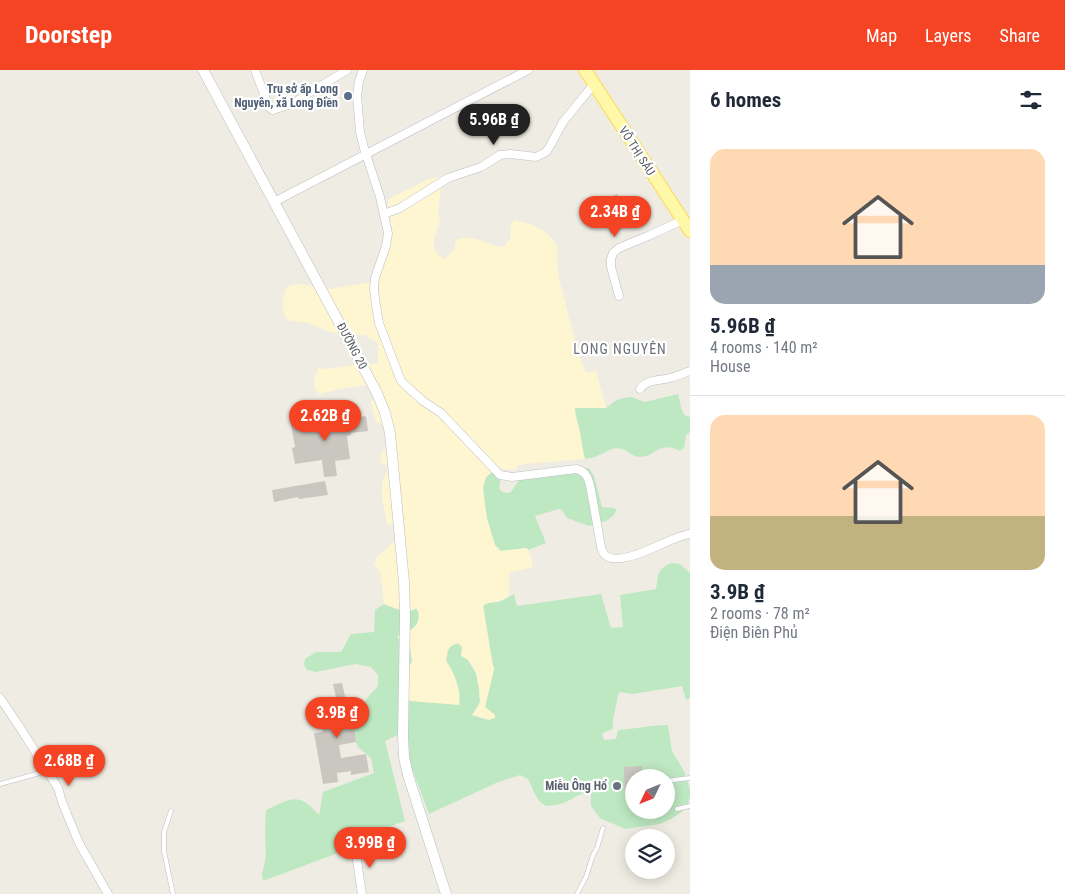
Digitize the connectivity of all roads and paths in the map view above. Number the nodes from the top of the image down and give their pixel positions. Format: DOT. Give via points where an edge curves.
graph roads {
  1 [pos="203,70"];
  2 [pos="255,70"];
  3 [pos="347,70"];
  4 [pos="363,70"];
  5 [pos="528,70"];
  6 [pos="585,70"];
  7 [pos="594,84"];
  8 [pos="366,154"];
  9 [pos="274,202"];
  10 [pos="384,214"];
  11 [pos="682,220"];
  12 [pos="690,231"];
  13 [pos="619,296"];
  14 [pos="690,371"];
  15 [pos="640,389"];
  16 [pos="690,534"];
  17 [pos="0,698"];
  18 [pos="47,771"];
  19 [pos="690,778"];
  20 [pos="675,780"];
  21 [pos="0,784"];
  22 [pos="690,806"];
  23 [pos="677,809"];
  24 [pos="171,811"];
  25 [pos="603,828"];
  26 [pos="355,847"];
  27 [pos="108,894"];
  28 [pos="173,894"];
  29 [pos="362,894"];
  30 [pos="446,894"];
  31 [pos="578,894"];
  1 -- 9 [label="street, ĐƯỜNG 20"];
  2 -- 3 [label="street" via="273,110 294,103"];
  4 -- 8 [label="street" via="357,96 360,132"];
  5 -- 8 [label="street"];
  6 -- 7 [label="main road, VÕ THỊ SÁU"];
  7 -- 10 [label="street" via="563,122 546,152 536,157 500,155 481,167 448,178 400,208"];
  7 -- 11 [label="main road, VÕ THỊ SÁU"];
  8 -- 9 [label="street"];
  8 -- 10 [label="street"];
  9 -- 30 [label="street, ĐƯỜNG 20" via="377,393 388,423 404,588 405,766"];
  10 -- 16 [label="street" via="388,236 374,289 379,323 400,381 441,413 500,475 512,477 576,469 585,473 601,547 607,556 624,558 638,555"];
  11 -- 12 [label="main road, VÕ THỊ SÁU"];
  11 -- 13 [label="street" via="613,253 611,267"];
  14 -- 15 [label="street" via="646,383"];
  17 -- 18 [label="street"];
  18 -- 21 [label="lane"];
  18 -- 27 [label="street" via="58,788 79,843"];
  19 -- 20 [label="lane"];
  22 -- 23 [label="lane"];
  24 -- 28 [label="lane" via="164,832 164,851"];
  25 -- 31 [label="lane"];
  26 -- 29 [label="street"];
}
